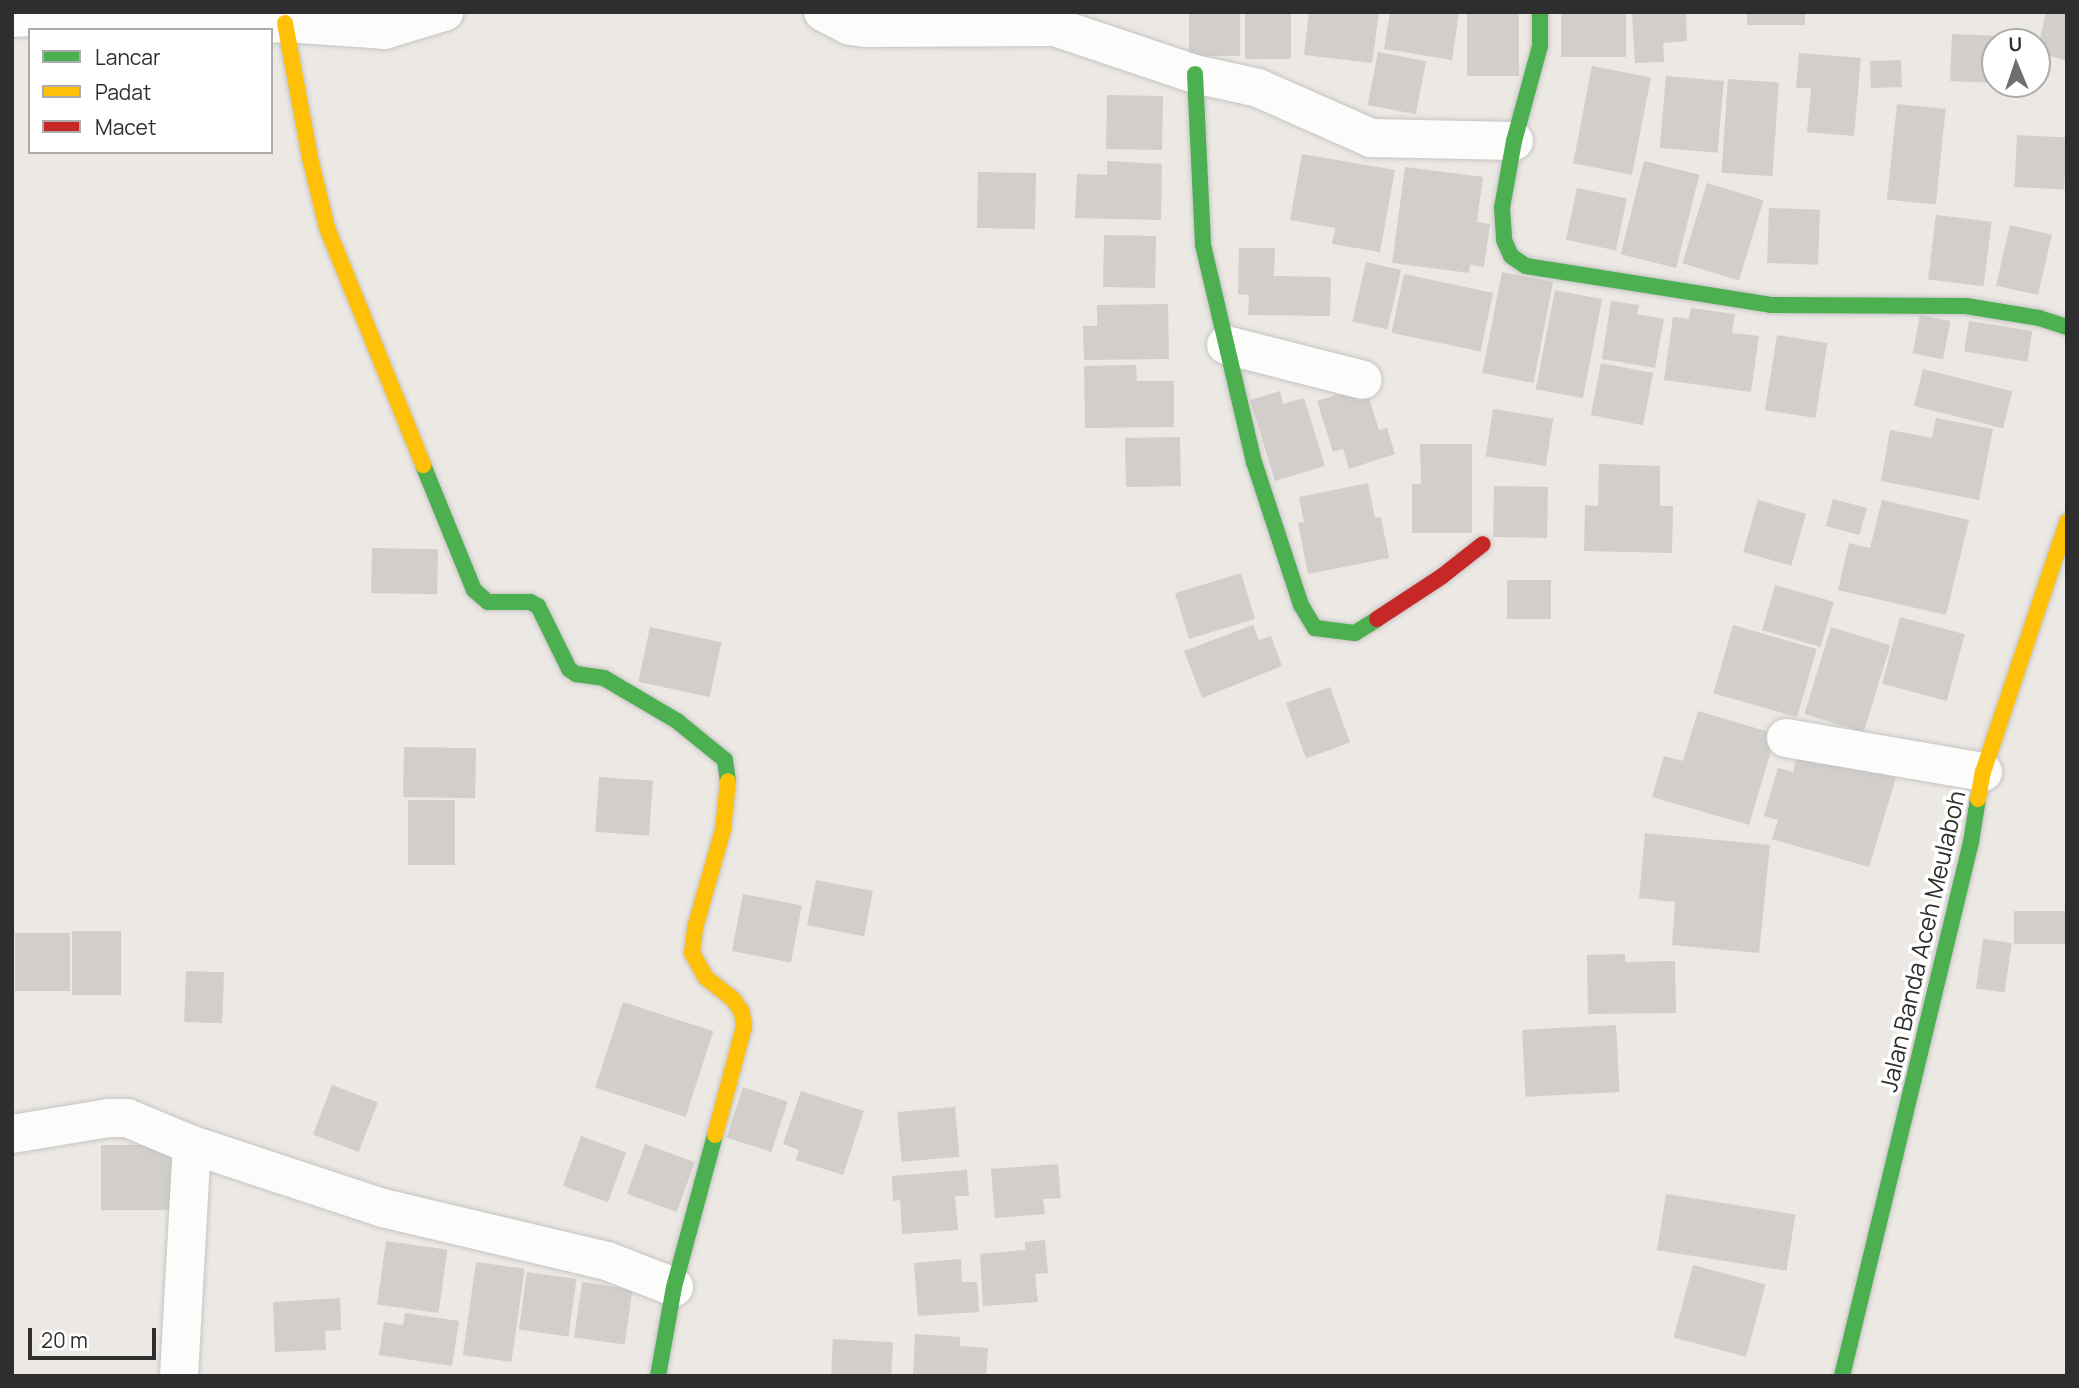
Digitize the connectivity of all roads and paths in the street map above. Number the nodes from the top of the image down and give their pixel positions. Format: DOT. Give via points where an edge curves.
graph roads {
  1 [pos="444,12"];
  2 [pos="823,12"];
  3 [pos="1540,12"];
  4 [pos="12,18"];
  5 [pos="285,23"];
  6 [pos="163,28"];
  7 [pos="191,28"];
  8 [pos="1195,74"];
  9 [pos="1514,141"];
  10 [pos="2067,327"];
  11 [pos="1226,345"];
  12 [pos="1363,380"];
  13 [pos="2067,522"];
  14 [pos="1483,544"];
  15 [pos="1786,737"];
  16 [pos="1983,772"];
  17 [pos="12,1134"];
  18 [pos="191,1145"];
  19 [pos="674,1287"];
  20 [pos="179,1376"];
  21 [pos="658,1376"];
  22 [pos="1842,1376"];
  1 -- 5 [label="street" via="384,30"];
  2 -- 8 [label="street" via="866,29 1055,27"];
  3 -- 9 [label="main road" via="1540,46"];
  4 -- 6 [label="street" via="52,16"];
  5 -- 7 [label="street"];
  5 -- 19 [label="main road" via="327,228 474,590 488,602 538,606 569,669 615,684 677,721 725,760 729,799 692,953 706,978 733,999 742,1012 744,1027"];
  8 -- 9 [label="street" via="1258,88 1371,138"];
  8 -- 11 [label="main road" via="1200,223"];
  9 -- 10 [label="main road" via="1502,208 1504,240 1511,256 1526,266 1771,305 1966,306"];
  11 -- 12 [label="street"];
  11 -- 14 [label="main road" via="1254,462 1301,605 1315,628 1354,633"];
  13 -- 16 [label="main road, Jalan Banda Aceh Meulaboh"];
  15 -- 16 [label="street"];
  16 -- 22 [label="main road, Jalan Banda Aceh Meulaboh" via="1968,855"];
  17 -- 18 [label="street" via="127,1118"];
  18 -- 19 [label="street" via="383,1208 607,1261"];
  18 -- 20 [label="street"];
  19 -- 21 [label="main road"];
}
